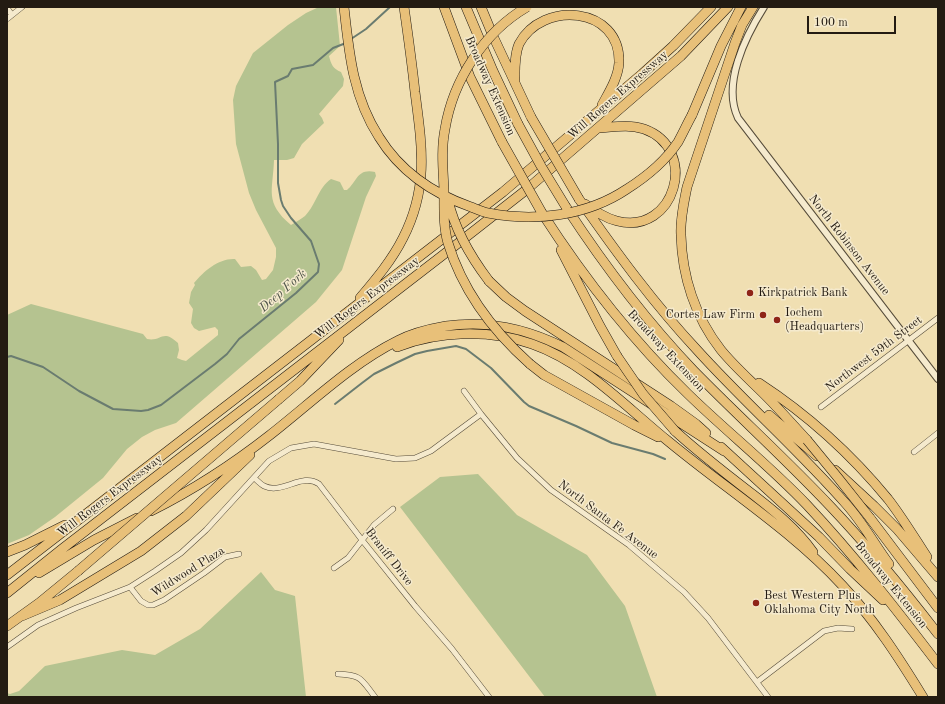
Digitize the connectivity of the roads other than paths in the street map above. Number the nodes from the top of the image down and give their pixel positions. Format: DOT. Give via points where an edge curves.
graph roads {
  1 [pos="22,7"];
  2 [pos="344,7"];
  3 [pos="404,7"];
  4 [pos="444,7"];
  5 [pos="481,7"];
  6 [pos="527,7"];
  7 [pos="711,7"];
  8 [pos="728,7"];
  9 [pos="741,7"];
  10 [pos="753,7"];
  11 [pos="764,7"];
  12 [pos="7,8"];
  13 [pos="466,8"];
  14 [pos="12,15"];
  15 [pos="7,19"];
  16 [pos="515,83"];
  17 [pos="600,110"];
  18 [pos="598,128"];
  19 [pos="443,175"];
  20 [pos="579,199"];
  21 [pos="542,213"];
  22 [pos="349,311"];
  23 [pos="938,318"];
  24 [pos="359,319"];
  25 [pos="908,340"];
  26 [pos="369,357"];
  27 [pos="743,373"];
  28 [pos="938,379"];
  29 [pos="727,382"];
  30 [pos="464,391"];
  31 [pos="821,407"];
  32 [pos="481,414"];
  33 [pos="938,433"];
  34 [pos="269,435"];
  35 [pos="668,442"];
  36 [pos="724,451"];
  37 [pos="914,452"];
  38 [pos="254,478"];
  39 [pos="393,510"];
  40 [pos="87,513"];
  41 [pos="362,540"];
  42 [pos="7,552"];
  43 [pos="239,554"];
  44 [pos="821,563"];
  45 [pos="334,568"];
  46 [pos="938,574"];
  47 [pos="7,575"];
  48 [pos="938,577"];
  49 [pos="130,586"];
  50 [pos="8,592"];
  51 [pos="938,608"];
  52 [pos="22,616"];
  53 [pos="906,622"];
  54 [pos="930,623"];
  55 [pos="7,626"];
  56 [pos="852,628"];
  57 [pos="938,634"];
  58 [pos="7,647"];
  59 [pos="938,664"];
  60 [pos="338,674"];
  61 [pos="757,682"];
  62 [pos="375,697"];
  63 [pos="489,697"];
  64 [pos="768,697"];
  65 [pos="923,697"];
  1 -- 14 [label="street"];
  2 -- 9 [label="highway, bridge" via="350,61 356,84 368,118 393,156 428,187 457,202 487,213 528,218 579,211 606,201 646,176 677,143"];
  3 -- 22 [label="highway" via="422,152 417,202 409,226 395,253"];
  4 -- 21 [label="highway, Broadway Extension, bridge" via="470,76 502,142"];
  5 -- 16 [label="highway"];
  6 -- 19 [label="highway, bridge" via="493,34 475,55 458,85 445,129"];
  7 -- 17 [label="highway, Will Rogers Expressway" via="673,46"];
  8 -- 18 [label="highway, Will Rogers Expressway" via="681,56"];
  10 -- 27 [label="highway" via="734,42 687,187 680,233 686,276 699,314 721,350"];
  11 -- 25 [label="street, North Robinson Avenue" via="744,44 738,62 733,84 732,102 735,111 742,125"];
  12 -- 14 [label="street"];
  13 -- 54 [label="highway, Broadway Extension, bridge" via="518,124 566,206 605,263 656,328 712,389 832,507"];
  14 -- 15 [label="street"];
  16 -- 17 [label="highway" via="518,45 528,29 539,19 552,13 580,12 595,19 608,30 618,55 616,79"];
  16 -- 20 [label="highway, bridge" via="531,117"];
  17 -- 22 [label="highway, Will Rogers Expressway" via="503,192"];
  18 -- 20 [label="highway" via="632,126 658,136 669,149 675,166 673,192 658,212 646,219 630,223 604,217"];
  18 -- 24 [label="highway, Will Rogers Expressway" via="492,218"];
  19 -- 35 [label="highway, bridge" via="448,242 466,286 491,324 512,348 551,379"];
  19 -- 36 [label="highway, bridge" via="449,206 459,233 474,262 489,281 525,311 696,424"];
  20 -- 29 [label="highway" via="654,300"];
  21 -- 44 [label="highway, bridge" via="617,356 659,414 695,450 784,520 804,539"];
  21 -- 53 [label="highway, Broadway Extension" via="586,276 644,348 687,394 807,505"];
  22 -- 40 [label="highway, Will Rogers Expressway"];
  23 -- 25 [label="street, Northwest 59th Street"];
  24 -- 50 [label="highway, Will Rogers Expressway"];
  24 -- 52 [label="highway, bridge" via="300,381"];
  25 -- 28 [label="street, North Robinson Avenue"];
  25 -- 31 [label="street, Northwest 59th Street"];
  26 -- 34 [label="highway"];
  26 -- 35 [label="highway" via="418,340 452,334 481,334 532,344 563,358 589,376 640,416"];
  26 -- 36 [label="highway" via="414,333 440,327 483,324 517,329 563,347"];
  27 -- 46 [label="highway" via="811,421 854,461 888,500"];
  27 -- 51 [label="highway, bridge" via="807,440"];
  29 -- 48 [label="highway" via="769,414 855,488 897,529"];
  29 -- 54 [label="highway" via="806,459 848,507"];
  30 -- 32 [label="street, North Santa Fe Avenue"];
  32 -- 38 [label="street" via="431,451 415,458 396,459 314,444 292,448 269,461"];
  32 -- 61 [label="street, North Santa Fe Avenue" via="517,458 551,490 629,545 684,592 708,618"];
  33 -- 37 [label="street"];
  34 -- 50 [label="highway" via="173,500 94,540"];
  34 -- 52 [label="highway" via="186,516 141,551 60,600"];
  35 -- 44 [label="highway"];
  36 -- 53 [label="highway"];
  38 -- 41 [label="street, Braniff Drive" via="263,486 274,489 301,481 315,481"];
  38 -- 49 [label="street" via="181,553"];
  39 -- 41 [label="street" via="374,525"];
  40 -- 42 [label="highway"];
  40 -- 47 [label="highway, Will Rogers Expressway"];
  41 -- 45 [label="street" via="348,558"];
  41 -- 63 [label="street, Braniff Drive"];
  43 -- 49 [label="street, Wildwood Plaza" via="225,557 193,581 153,605 141,601"];
  44 -- 65 [label="highway" via="870,618"];
  49 -- 58 [label="street" via="38,625"];
  52 -- 55 [label="highway"];
  53 -- 59 [label="highway, Broadway Extension"];
  54 -- 57 [label="highway, Broadway Extension"];
  56 -- 61 [label="street" via="824,631"];
  60 -- 62 [label="street" via="360,678"];
  61 -- 64 [label="street, North Santa Fe Avenue"];
}
